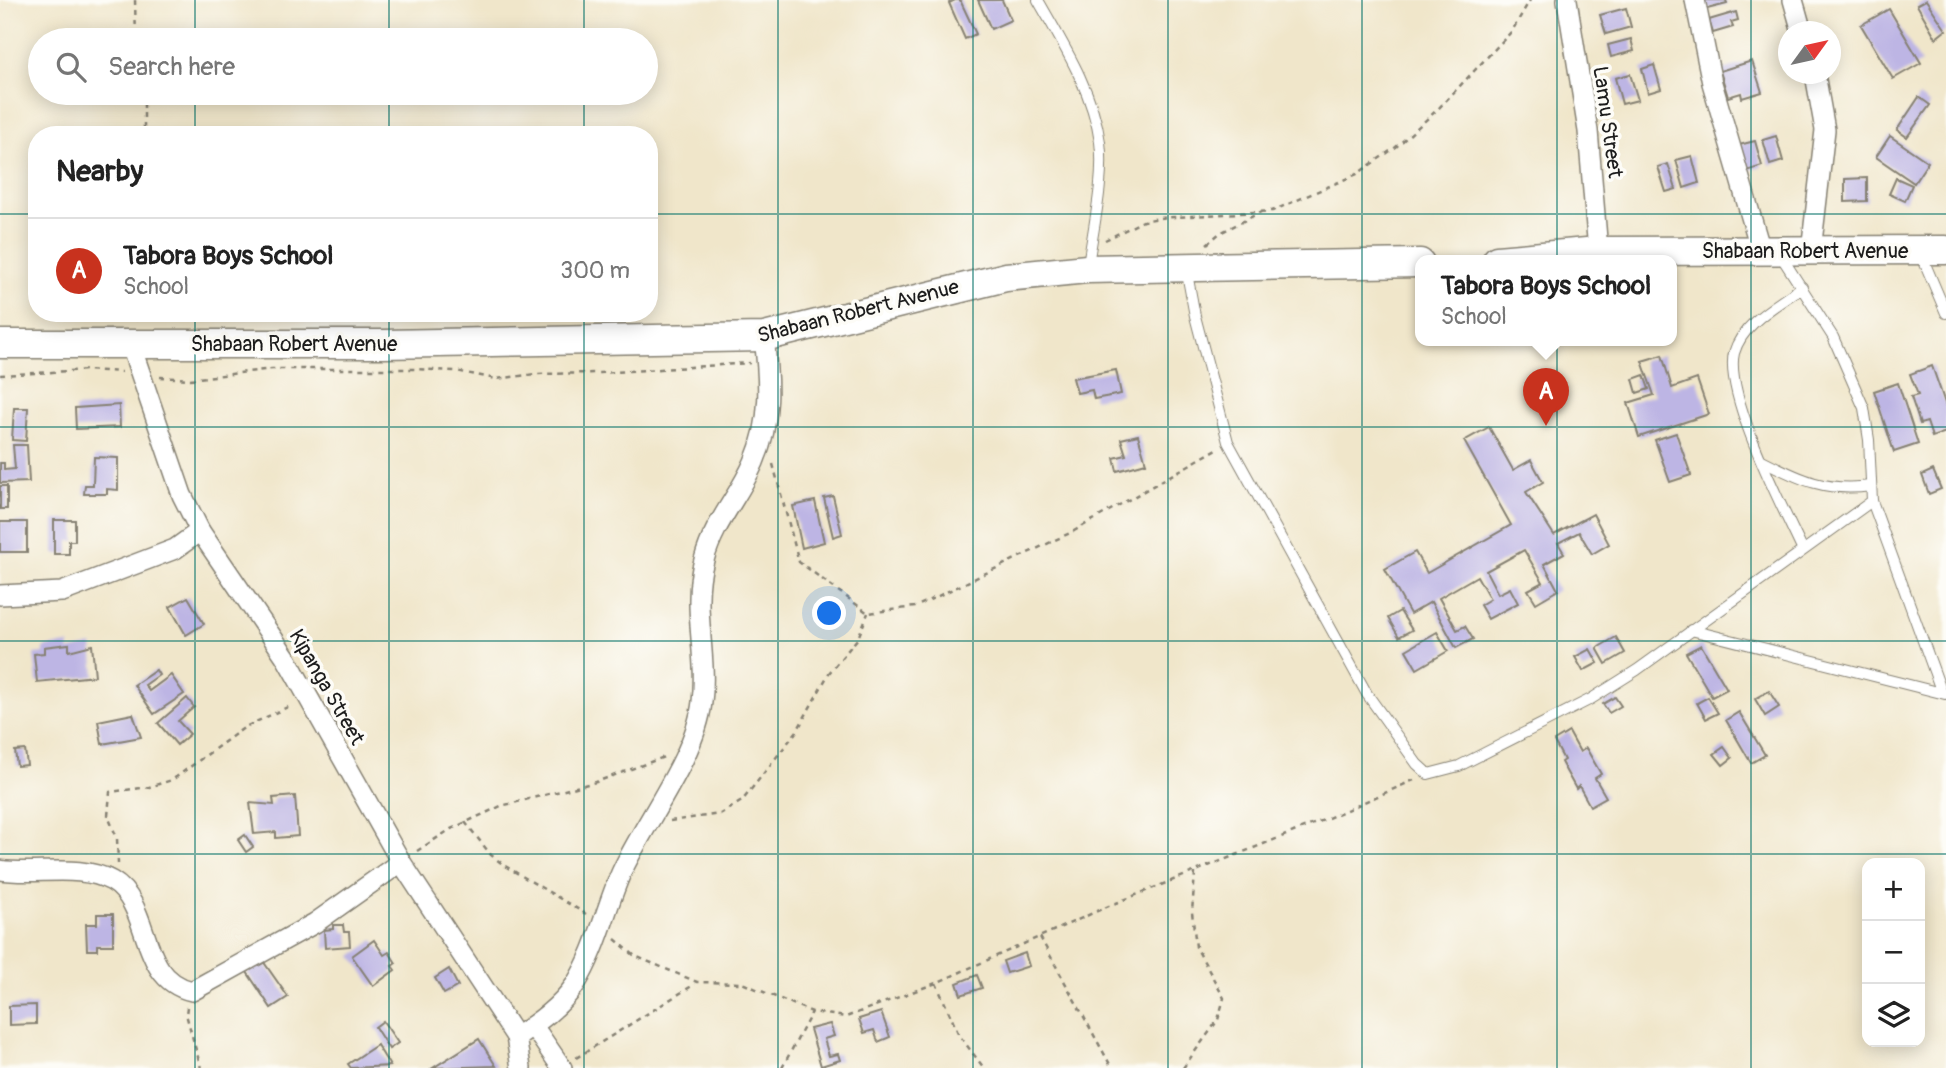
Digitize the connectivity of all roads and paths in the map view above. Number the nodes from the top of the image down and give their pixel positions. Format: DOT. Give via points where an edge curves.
graph roads {
  1 [pos="135,0"];
  2 [pos="1038,0"];
  3 [pos="1530,0"];
  4 [pos="1567,0"];
  5 [pos="1695,0"];
  6 [pos="1793,0"];
  7 [pos="1799,21"];
  8 [pos="136,28"];
  9 [pos="1817,84"];
  10 [pos="144,105"];
  11 [pos="145,126"];
  12 [pos="1263,211"];
  13 [pos="1932,250"];
  14 [pos="1598,251"];
  15 [pos="1769,251"];
  16 [pos="1811,251"];
  17 [pos="1553,255"];
  18 [pos="1089,259"];
  19 [pos="1415,263"];
  20 [pos="1186,267"];
  21 [pos="1801,287"];
  22 [pos="1946,313"];
  23 [pos="0,344"];
  24 [pos="131,345"];
  25 [pos="765,350"];
  26 [pos="0,375"];
  27 [pos="141,375"];
  28 [pos="1228,442"];
  29 [pos="1762,460"];
  30 [pos="772,462"];
  31 [pos="1871,486"];
  32 [pos="1872,501"];
  33 [pos="200,531"];
  34 [pos="1802,549"];
  35 [pos="0,596"];
  36 [pos="869,613"];
  37 [pos="1691,631"];
  38 [pos="1944,694"];
  39 [pos="308,699"];
  40 [pos="685,753"];
  41 [pos="1428,774"];
  42 [pos="466,822"];
  43 [pos="642,833"];
  44 [pos="401,862"];
  45 [pos="0,870"];
  46 [pos="1195,873"];
  47 [pos="126,892"];
  48 [pos="603,927"];
  49 [pos="1040,937"];
  50 [pos="697,982"];
  51 [pos="936,983"];
  52 [pos="192,991"];
  53 [pos="812,1012"];
  54 [pos="533,1026"];
  55 [pos="516,1037"];
  56 [pos="201,1068"];
  57 [pos="521,1068"];
  58 [pos="562,1068"];
  59 [pos="782,1068"];
  60 [pos="984,1068"];
  61 [pos="1112,1068"];
  62 [pos="1183,1068"];
  1 -- 8 [label="path"];
  2 -- 18 [label="lane" via="1078,76 1101,143"];
  3 -- 12 [label="path" via="1513,32 1396,147 1332,187"];
  4 -- 14 [label="street, Lamu Street" via="1588,131"];
  5 -- 15 [label="street" via="1712,83"];
  6 -- 7 [label="street"];
  9 -- 16 [label="street" via="1825,130"];
  10 -- 11 [label="path"];
  12 -- 18 [label="path" via="1151,219 1130,227"];
  12 -- 20 [label="path" via="1220,233"];
  13 -- 16 [label="street, Shabaan Robert Avenue"];
  13 -- 22 [label="lane"];
  14 -- 15 [label="street, Shabaan Robert Avenue"];
  14 -- 17 [label="street, Shabaan Robert Avenue"];
  15 -- 16 [label="street, Shabaan Robert Avenue"];
  15 -- 21 [label="lane"];
  18 -- 20 [label="street, Shabaan Robert Avenue"];
  18 -- 25 [label="street, Shabaan Robert Avenue" via="980,281"];
  19 -- 20 [label="street, Shabaan Robert Avenue"];
  20 -- 28 [label="lane"];
  21 -- 29 [label="lane" via="1749,326 1734,353 1734,383"];
  21 -- 31 [label="lane" via="1833,337 1864,408"];
  23 -- 24 [label="street, Shabaan Robert Avenue"];
  24 -- 25 [label="street, Shabaan Robert Avenue"];
  24 -- 27 [label="street, Kipanga Street"];
  25 -- 27 [label="path" via="600,373 496,379 412,369 272,369 190,379"];
  25 -- 40 [label="street" via="769,386 766,430 754,463 713,530 699,586 702,702 695,735"];
  26 -- 27 [label="path" via="87,370"];
  27 -- 33 [label="street, Kipanga Street" via="182,495"];
  28 -- 36 [label="path" via="1127,503 915,607"];
  28 -- 41 [label="lane" via="1367,694"];
  29 -- 31 [label="lane" via="1821,486"];
  29 -- 34 [label="lane"];
  30 -- 36 [label="path" via="799,562"];
  31 -- 32 [label="lane"];
  32 -- 34 [label="lane"];
  32 -- 38 [label="lane"];
  33 -- 35 [label="street" via="175,549 62,592"];
  33 -- 39 [label="street, Kipanga Street" via="255,609"];
  34 -- 37 [label="lane"];
  36 -- 43 [label="path" via="858,638 829,673 797,731 742,801 720,814 674,820"];
  37 -- 38 [label="lane"];
  37 -- 41 [label="lane" via="1591,699 1459,766"];
  39 -- 44 [label="street, Kipanga Street"];
  39 -- 47 [label="path" via="245,727 172,780 110,792 108,816 117,838"];
  40 -- 42 [label="path" via="501,806"];
  40 -- 43 [label="street"];
  41 -- 46 [label="path"];
  42 -- 44 [label="path"];
  42 -- 48 [label="path" via="505,866"];
  43 -- 48 [label="street" via="621,874"];
  44 -- 52 [label="street" via="324,917"];
  44 -- 55 [label="street, Kipanga Street"];
  45 -- 47 [label="street" via="100,876"];
  46 -- 49 [label="path"];
  46 -- 62 [label="path" via="1192,912 1196,947 1224,998 1218,1020"];
  47 -- 52 [label="street" via="157,965 176,984"];
  48 -- 50 [label="path" via="635,956"];
  48 -- 54 [label="street" via="574,986"];
  49 -- 51 [label="path"];
  49 -- 61 [label="path"];
  50 -- 53 [label="path" via="742,983"];
  50 -- 58 [label="path"];
  51 -- 53 [label="path" via="846,1017"];
  51 -- 60 [label="path" via="959,1035"];
  52 -- 56 [label="path" via="186,1014"];
  53 -- 59 [label="path"];
  54 -- 55 [label="street"];
  54 -- 58 [label="street"];
  55 -- 57 [label="street, Kipanga Street"];
}
